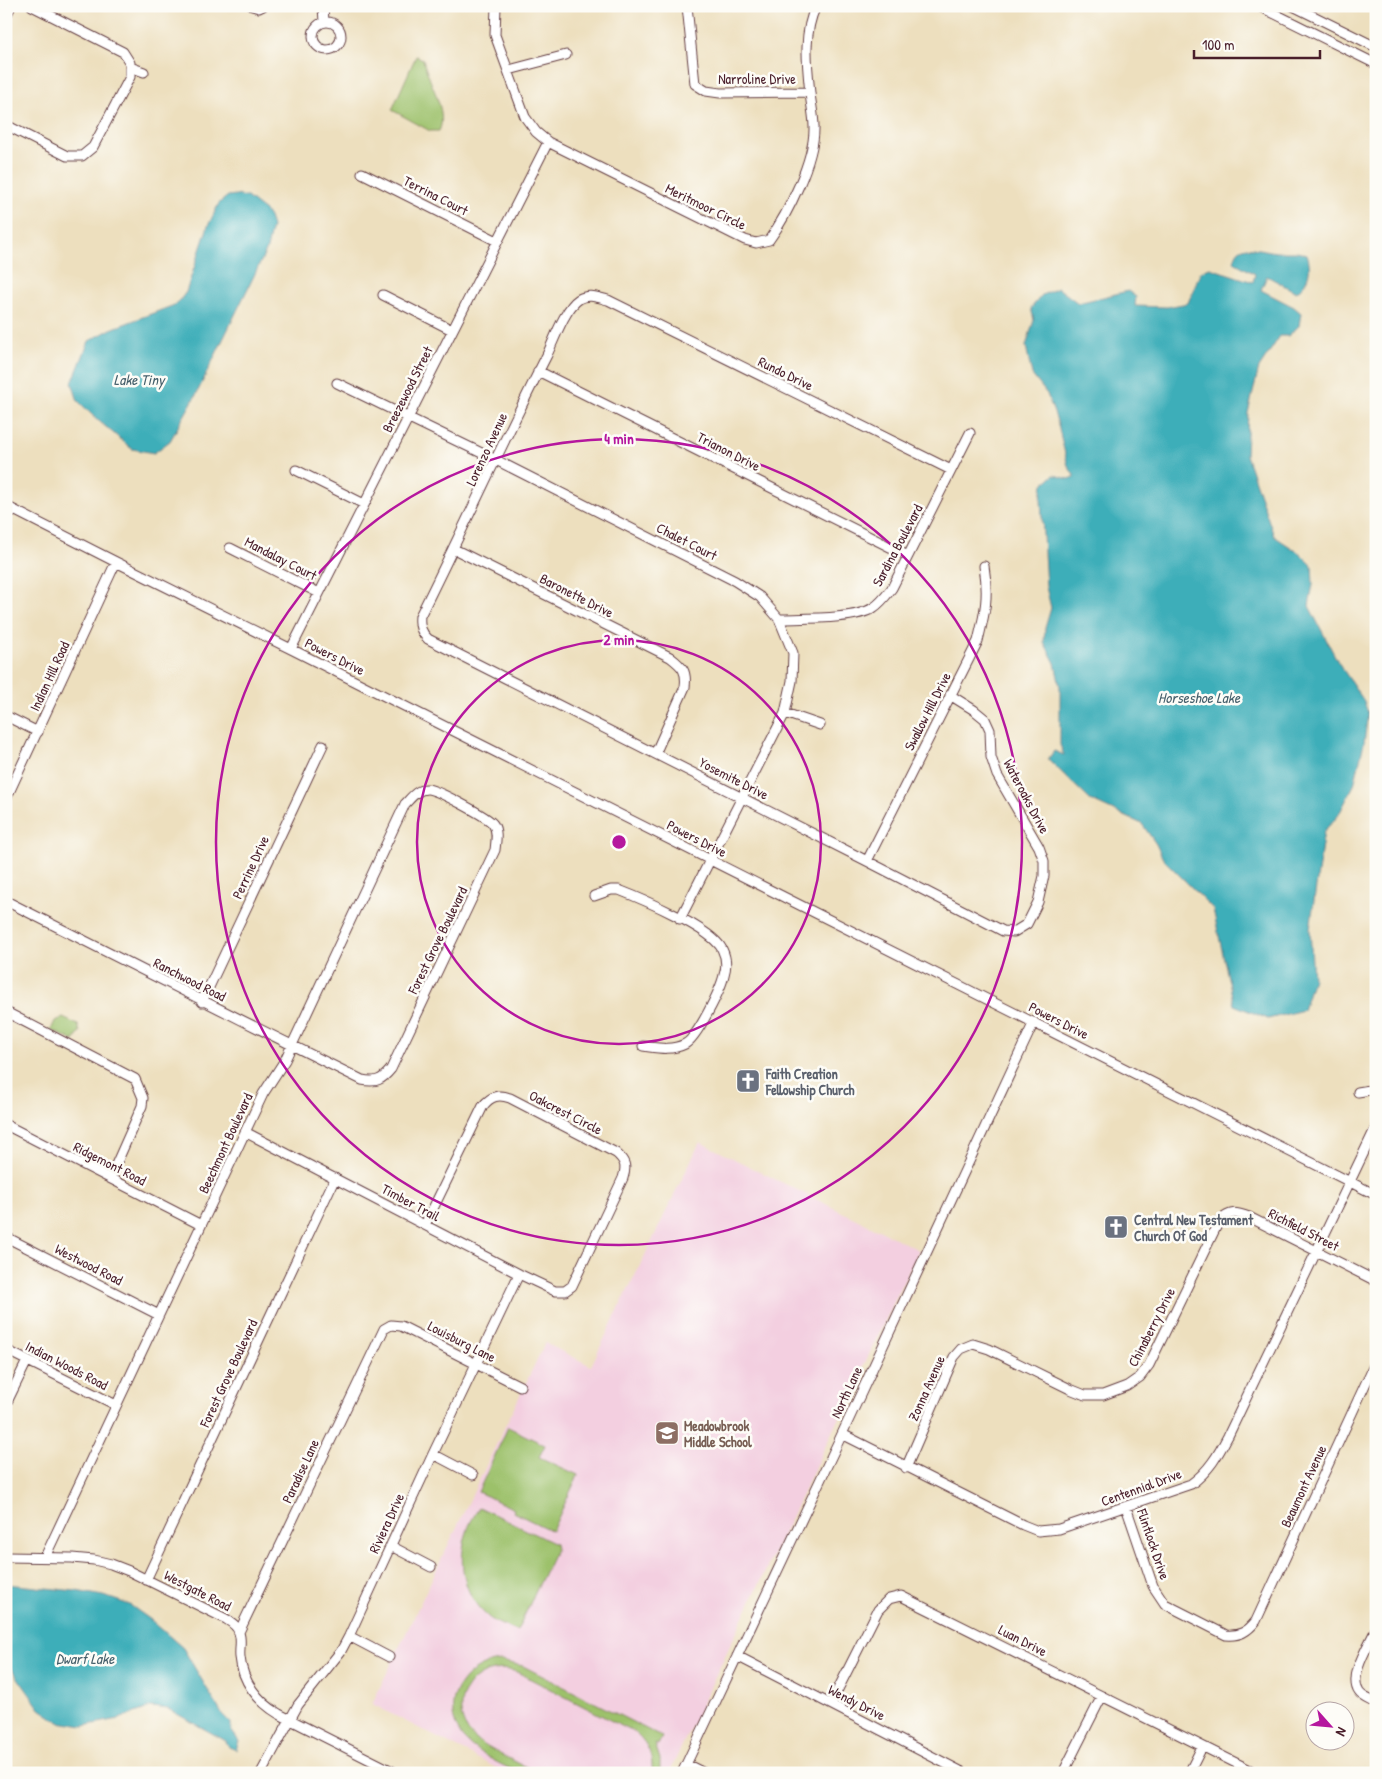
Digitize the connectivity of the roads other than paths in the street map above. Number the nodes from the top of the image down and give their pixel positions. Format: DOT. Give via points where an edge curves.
graph roads {
  1 [pos="11,6"];
  2 [pos="32,6"];
  3 [pos="252,6"];
  4 [pos="263,6"];
  5 [pos="323,6"];
  6 [pos="496,6"];
  7 [pos="687,6"];
  8 [pos="816,6"];
  9 [pos="1259,6"];
  10 [pos="1293,6"];
  11 [pos="6,16"];
  12 [pos="324,22"];
  13 [pos="1373,46"];
  14 [pos="566,54"];
  15 [pos="1365,58"];
  16 [pos="1376,64"];
  17 [pos="130,67"];
  18 [pos="509,70"];
  19 [pos="144,72"];
  20 [pos="810,92"];
  21 [pos="6,126"];
  22 [pos="548,142"];
  23 [pos="362,173"];
  24 [pos="497,241"];
  25 [pos="384,295"];
  26 [pos="608,300"];
  27 [pos="452,330"];
  28 [pos="538,371"];
  29 [pos="337,383"];
  30 [pos="408,417"];
  31 [pos="970,433"];
  32 [pos="496,460"];
  33 [pos="296,470"];
  34 [pos="951,470"];
  35 [pos="364,504"];
  36 [pos="6,506"];
  37 [pos="230,548"];
  38 [pos="454,549"];
  39 [pos="908,556"];
  40 [pos="116,562"];
  41 [pos="984,566"];
  42 [pos="319,593"];
  43 [pos="779,619"];
  44 [pos="428,639"];
  45 [pos="291,649"];
  46 [pos="950,695"];
  47 [pos="784,713"];
  48 [pos="6,716"];
  49 [pos="820,725"];
  50 [pos="38,732"];
  51 [pos="323,745"];
  52 [pos="655,754"];
  53 [pos="742,798"];
  54 [pos="6,800"];
  55 [pos="463,805"];
  56 [pos="710,860"];
  57 [pos="868,861"];
  58 [pos="594,896"];
  59 [pos="6,901"];
  60 [pos="680,919"];
  61 [pos="1027,924"];
  62 [pos="202,1002"];
  63 [pos="6,1012"];
  64 [pos="1034,1022"];
  65 [pos="292,1046"];
  66 [pos="643,1046"];
  67 [pos="1376,1067"];
  68 [pos="1376,1072"];
  69 [pos="362,1080"];
  70 [pos="1376,1089"];
  71 [pos="1358,1092"];
  72 [pos="6,1125"];
  73 [pos="1376,1126"];
  74 [pos="245,1132"];
  75 [pos="110,1178"];
  76 [pos="335,1178"];
  77 [pos="1350,1181"];
  78 [pos="1376,1195"];
  79 [pos="1218,1221"];
  80 [pos="201,1225"];
  81 [pos="425,1226"];
  82 [pos="6,1237"];
  83 [pos="1317,1251"];
  84 [pos="519,1274"];
  85 [pos="1376,1281"];
  86 [pos="565,1290"];
  87 [pos="159,1315"];
  88 [pos="391,1325"];
  89 [pos="989,1349"];
  90 [pos="6,1350"];
  91 [pos="27,1360"];
  92 [pos="1376,1362"];
  93 [pos="477,1364"];
  94 [pos="520,1386"];
  95 [pos="6,1404"];
  96 [pos="116,1405"];
  97 [pos="842,1434"];
  98 [pos="433,1454"];
  99 [pos="906,1468"];
  100 [pos="473,1475"];
  101 [pos="1126,1507"];
  102 [pos="391,1546"];
  103 [pos="6,1557"];
  104 [pos="45,1557"];
  105 [pos="431,1567"];
  106 [pos="146,1580"];
  107 [pos="1256,1621"];
  108 [pos="1376,1629"];
  109 [pos="239,1632"];
  110 [pos="349,1636"];
  111 [pos="736,1656"];
  112 [pos="388,1657"];
  113 [pos="1102,1696"];
  114 [pos="831,1703"];
  115 [pos="1376,1703"];
  116 [pos="290,1719"];
  117 [pos="1202,1746"];
  118 [pos="686,1764"];
  119 [pos="1251,1771"];
  120 [pos="261,1773"];
  121 [pos="396,1773"];
  122 [pos="682,1773"];
  123 [pos="704,1773"];
  124 [pos="964,1773"];
  125 [pos="1063,1773"];
  126 [pos="1189,1773"];
  1 -- 11 [label="street"];
  2 -- 17 [label="street" via="123,52"];
  3 -- 4 [label="street"];
  5 -- 12 [label="street"];
  6 -- 18 [label="street, Meritmoor Circle" via="495,35"];
  7 -- 20 [label="street, Narroline Drive" via="695,84 706,91 720,93"];
  8 -- 20 [label="street, Meritmoor Circle" via="807,39"];
  9 -- 15 [label="street"];
  10 -- 13 [label="street"];
  13 -- 15 [label="street"];
  14 -- 18 [label="street"];
  15 -- 16 [label="street"];
  17 -- 19 [label="street"];
  17 -- 21 [label="street" via="130,76 93,147 82,156 66,156"];
  18 -- 22 [label="street, Meritmoor Circle" via="525,117"];
  20 -- 22 [label="street, Meritmoor Circle" via="814,126 808,164 778,228 769,240 756,243 700,219"];
  22 -- 24 [label="street, Breezewood Street"];
  23 -- 24 [label="street, Terrina Court"];
  24 -- 27 [label="street, Breezewood Street"];
  25 -- 27 [label="street"];
  26 -- 28 [label="street, Lorenzo Avenue" via="592,296 580,299 570,308"];
  26 -- 34 [label="street, Rundo Drive"];
  27 -- 30 [label="street, Breezewood Street"];
  28 -- 32 [label="street, Lorenzo Avenue"];
  28 -- 39 [label="street, Trianon Drive"];
  29 -- 30 [label="street, Chalet Court"];
  30 -- 32 [label="street, Chalet Court"];
  30 -- 35 [label="street, Breezewood Street"];
  31 -- 34 [label="street, Sardina Boulevard"];
  32 -- 38 [label="street, Lorenzo Avenue"];
  32 -- 43 [label="street, Chalet Court" via="735,581 760,597"];
  33 -- 35 [label="street"];
  34 -- 39 [label="street, Sardina Boulevard"];
  35 -- 42 [label="street, Breezewood Street"];
  36 -- 40 [label="street, Powers Drive"];
  37 -- 42 [label="street, Mandalay Court"];
  38 -- 44 [label="street, Lorenzo Avenue" via="420,616 419,624"];
  38 -- 52 [label="street, Baronette Drive" via="681,665 686,676 685,687"];
  39 -- 43 [label="street, Sardina Boulevard" via="884,600 872,609 855,614"];
  40 -- 45 [label="street, Powers Drive"];
  40 -- 50 [label="street, Indian Hill Road"];
  41 -- 46 [label="street, Swallow Hill Drive" via="986,607 978,641"];
  42 -- 45 [label="street, Breezewood Street"];
  43 -- 47 [label="street, Chalet Court" via="793,653 792,681"];
  44 -- 52 [label="street, Yosemite Drive"];
  45 -- 56 [label="street, Powers Drive"];
  46 -- 57 [label="street, Swallow Hill Drive"];
  46 -- 61 [label="street, Wateroaks Drive" via="985,719 990,730 991,757 997,775 1044,861 1038,902"];
  47 -- 49 [label="street"];
  47 -- 53 [label="street, Chalet Court"];
  48 -- 50 [label="street"];
  50 -- 54 [label="street, Indian Hill Road"];
  51 -- 62 [label="street, Perrine Drive"];
  52 -- 53 [label="street, Yosemite Drive"];
  53 -- 56 [label="street, Chalet Court"];
  53 -- 57 [label="street, Yosemite Drive"];
  55 -- 65 [label="street, Beechmont Boulevard" via="426,789 415,793 405,804"];
  55 -- 69 [label="street, Forest Grove Boulevard" via="494,825 497,837 495,850 390,1069 383,1078 373,1082"];
  56 -- 60 [label="street, Chalet Court"];
  56 -- 64 [label="street, Powers Drive"];
  57 -- 61 [label="street, Yosemite Drive" via="1003,931 1014,932"];
  58 -- 60 [label="street" via="619,890"];
  59 -- 62 [label="street, Ranchwood Road"];
  60 -- 66 [label="street" via="713,938 721,948 726,961 724,976 701,1026 687,1043 674,1049"];
  62 -- 65 [label="street, Ranchwood Road"];
  63 -- 75 [label="street" via="135,1078 143,1098 142,1106"];
  64 -- 77 [label="street, Powers Drive"];
  64 -- 97 [label="street, North Lane"];
  65 -- 69 [label="street, Ranchwood Road"];
  65 -- 74 [label="street, Beechmont Boulevard"];
  67 -- 68 [label="street"];
  70 -- 71 [label="street"];
  72 -- 75 [label="street, Ridgemont Road"];
  73 -- 77 [label="street, Centennial Drive"];
  74 -- 76 [label="street, Timber Trail"];
  74 -- 80 [label="street, Beechmont Boulevard"];
  75 -- 80 [label="street, Ridgemont Road"];
  76 -- 81 [label="street, Timber Trail"];
  76 -- 106 [label="street, Forest Grove Boulevard"];
  77 -- 78 [label="street, Powers Drive"];
  77 -- 83 [label="street, Centennial Drive"];
  79 -- 83 [label="street, Richfield Street" via="1236,1212"];
  79 -- 89 [label="street, Chinaberry Drive" via="1149,1365 1128,1386 1103,1395 1086,1394"];
  80 -- 87 [label="street, Beechmont Boulevard"];
  81 -- 84 [label="street, Timber Trail"];
  81 -- 86 [label="street, Oakcrest Circle" via="483,1106 489,1099 500,1095 510,1098 616,1153 626,1168 572,1286"];
  82 -- 87 [label="street, Westwood Road"];
  83 -- 85 [label="street, Richfield Street"];
  83 -- 101 [label="street, Centennial Drive" via="1214,1462 1191,1484"];
  84 -- 86 [label="street, Timber Trail" via="555,1291"];
  84 -- 93 [label="street, Riviera Drive"];
  87 -- 96 [label="street, Beechmont Boulevard"];
  88 -- 93 [label="street, Louisburg Lane" via="406,1328"];
  88 -- 109 [label="street, Paradise Lane" via="380,1334"];
  89 -- 99 [label="street, Zonna Avenue" via="973,1344 961,1349 954,1357"];
  90 -- 91 [label="street, Indian Woods Road"];
  91 -- 95 [label="street"];
  91 -- 96 [label="street, Indian Woods Road"];
  92 -- 107 [label="street, Beaumont Avenue"];
  93 -- 94 [label="street, Louisburg Lane"];
  93 -- 98 [label="street, Riviera Drive"];
  96 -- 104 [label="street, Beechmont Boulevard"];
  97 -- 99 [label="street, Centennial Drive"];
  97 -- 111 [label="street, North Lane"];
  98 -- 100 [label="street"];
  98 -- 102 [label="street, Riviera Drive"];
  99 -- 101 [label="street, Centennial Drive" via="1038,1531 1059,1529"];
  101 -- 107 [label="street, Flintlock Drive" via="1153,1586 1166,1604 1226,1635 1238,1636"];
  102 -- 105 [label="street"];
  102 -- 110 [label="street, Riviera Drive"];
  103 -- 104 [label="street, Westgate Road"];
  104 -- 106 [label="street, Westgate Road" via="94,1560"];
  106 -- 109 [label="street, Westgate Road" via="226,1619"];
  108 -- 115 [label="street" via="1356,1672 1355,1683 1360,1693"];
  109 -- 116 [label="street" via="242,1664 252,1690 267,1706"];
  110 -- 112 [label="street"];
  110 -- 116 [label="street, Riviera Drive"];
  111 -- 114 [label="street, Wendy Drive"];
  111 -- 118 [label="street, North Lane"];
  113 -- 114 [label="street, Luan Drive" via="901,1596 889,1599 878,1610"];
  113 -- 117 [label="street, Luan Drive"];
  113 -- 125 [label="street"];
  114 -- 124 [label="street, Wendy Drive"];
  116 -- 120 [label="street, Riviera Drive"];
  116 -- 121 [label="street"];
  117 -- 119 [label="street, Luan Drive"];
  117 -- 126 [label="street"];
  118 -- 122 [label="street, North Lane"];
  118 -- 123 [label="street"];
}
